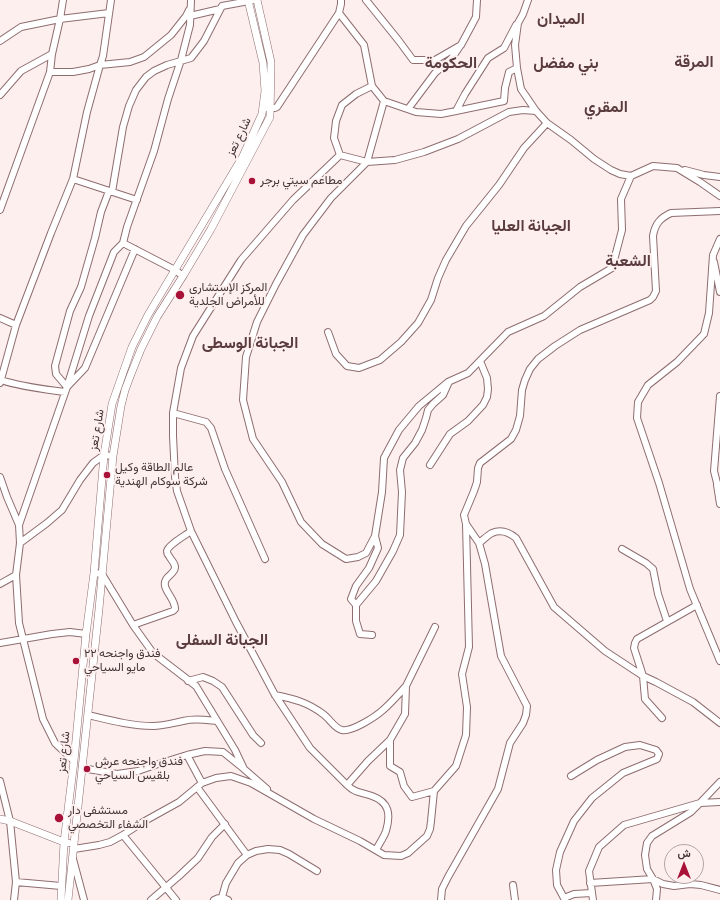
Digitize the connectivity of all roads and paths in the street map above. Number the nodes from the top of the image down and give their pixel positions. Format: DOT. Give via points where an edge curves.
graph roads {
  1 [pos="63,0"];
  2 [pos="111,0"];
  3 [pos="250,0"];
  4 [pos="257,0"];
  5 [pos="341,0"];
  6 [pos="366,0"];
  7 [pos="477,0"];
  8 [pos="528,0"];
  9 [pos="191,1"];
  10 [pos="220,9"];
  11 [pos="109,13"];
  12 [pos="339,13"];
  13 [pos="190,16"];
  14 [pos="60,19"];
  15 [pos="518,23"];
  16 [pos="0,41"];
  17 [pos="461,45"];
  18 [pos="52,54"];
  19 [pos="182,60"];
  20 [pos="100,65"];
  21 [pos="517,68"];
  22 [pos="50,72"];
  23 [pos="372,86"];
  24 [pos="0,95"];
  25 [pos="384,100"];
  26 [pos="267,108"];
  27 [pos="408,109"];
  28 [pos="456,111"];
  29 [pos="536,112"];
  30 [pos="547,123"];
  31 [pos="340,155"];
  32 [pos="367,162"];
  33 [pos="677,168"];
  34 [pos="631,176"];
  35 [pos="720,177"];
  36 [pos="73,179"];
  37 [pos="111,192"];
  38 [pos="720,196"];
  39 [pos="137,200"];
  40 [pos="0,210"];
  41 [pos="720,211"];
  42 [pos="720,239"];
  43 [pos="123,244"];
  44 [pos="135,249"];
  45 [pos="713,255"];
  46 [pos="175,270"];
  47 [pos="183,276"];
  48 [pos="720,292"];
  49 [pos="0,318"];
  50 [pos="16,325"];
  51 [pos="328,332"];
  52 [pos="480,361"];
  53 [pos="0,381"];
  54 [pos="448,382"];
  55 [pos="66,389"];
  56 [pos="720,396"];
  57 [pos="174,413"];
  58 [pos="104,455"];
  59 [pos="113,456"];
  60 [pos="430,464"];
  61 [pos="0,477"];
  62 [pos="718,485"];
  63 [pos="720,504"];
  64 [pos="466,524"];
  65 [pos="19,525"];
  66 [pos="191,531"];
  67 [pos="375,536"];
  68 [pos="20,543"];
  69 [pos="479,543"];
  70 [pos="622,548"];
  71 [pos="265,559"];
  72 [pos="94,573"];
  73 [pos="102,574"];
  74 [pos="16,575"];
  75 [pos="0,584"];
  76 [pos="356,605"];
  77 [pos="697,605"];
  78 [pos="667,621"];
  79 [pos="133,625"];
  80 [pos="435,627"];
  81 [pos="86,634"];
  82 [pos="372,635"];
  83 [pos="23,638"];
  84 [pos="0,643"];
  85 [pos="720,661"];
  86 [pos="643,676"];
  87 [pos="188,681"];
  88 [pos="406,686"];
  89 [pos="275,695"];
  90 [pos="88,715"];
  91 [pos="662,718"];
  92 [pos="217,721"];
  93 [pos="720,723"];
  94 [pos="390,740"];
  95 [pos="261,743"];
  96 [pos="187,755"];
  97 [pos="74,761"];
  98 [pos="82,768"];
  99 [pos="244,769"];
  100 [pos="571,776"];
  101 [pos="0,781"];
  102 [pos="720,782"];
  103 [pos="199,785"];
  104 [pos="346,785"];
  105 [pos="434,791"];
  106 [pos="276,797"];
  107 [pos="720,802"];
  108 [pos="700,803"];
  109 [pos="0,819"];
  110 [pos="10,821"];
  111 [pos="225,824"];
  112 [pos="123,835"];
  113 [pos="64,842"];
  114 [pos="74,846"];
  115 [pos="376,850"];
  116 [pos="247,855"];
  117 [pos="73,858"];
  118 [pos="317,871"];
  119 [pos="653,879"];
  120 [pos="16,882"];
  121 [pos="590,883"];
  122 [pos="512,885"];
  123 [pos="61,886"];
  124 [pos="166,887"];
  125 [pos="720,890"];
  126 [pos="592,893"];
  127 [pos="225,899"];
  128 [pos="565,899"];
  129 [pos="14,900"];
  130 [pos="60,900"];
  131 [pos="68,900"];
  132 [pos="84,900"];
  133 [pos="151,900"];
  134 [pos="176,900"];
  135 [pos="214,900"];
  136 [pos="441,900"];
  137 [pos="516,900"];
  138 [pos="593,900"];
  139 [pos="656,900"];
  1 -- 14 [label="street"];
  2 -- 11 [label="street"];
  3 -- 10 [label="street" via="222,6"];
  3 -- 26 [label="main road, شارع تعز" via="263,63"];
  4 -- 26 [label="main road, شارع تعز" via="270,62"];
  5 -- 12 [label="street"];
  6 -- 17 [label="street" via="413,60 435,60"];
  7 -- 17 [label="street" via="476,17"];
  8 -- 15 [label="street"];
  9 -- 13 [label="street"];
  9 -- 20 [label="street" via="186,16 171,34 144,57 130,62"];
  10 -- 13 [label="street"];
  10 -- 19 [label="street" via="204,42 191,58"];
  11 -- 14 [label="street"];
  11 -- 20 [label="street"];
  12 -- 23 [label="street" via="364,45"];
  12 -- 26 [label="street" via="278,107"];
  13 -- 19 [label="street"];
  14 -- 16 [label="street" via="21,27"];
  14 -- 18 [label="street"];
  15 -- 21 [label="street" via="515,45"];
  15 -- 28 [label="street" via="504,48 488,58"];
  17 -- 27 [label="street" via="452,58 435,73"];
  18 -- 22 [label="street"];
  18 -- 24 [label="street" via="21,71"];
  19 -- 37 [label="street" via="154,71 136,90 123,128"];
  19 -- 39 [label="street"];
  20 -- 22 [label="street" via="73,72"];
  20 -- 36 [label="street"];
  21 -- 28 [label="street" via="509,72 504,101"];
  21 -- 29 [label="street" via="521,89"];
  22 -- 40 [label="street"];
  23 -- 25 [label="street"];
  23 -- 31 [label="street" via="342,105 336,121 334,138"];
  25 -- 27 [label="street"];
  25 -- 32 [label="street"];
  26 -- 46 [label="main road, شارع تعز"];
  26 -- 47 [label="main road, شارع تعز" via="270,117 249,159"];
  27 -- 28 [label="street" via="441,114"];
  29 -- 30 [label="street"];
  29 -- 32 [label="street" via="509,112 458,139 424,152 395,160"];
  30 -- 34 [label="street" via="611,170"];
  30 -- 51 [label="street" via="524,148 499,185 466,226 446,260 431,300 418,323 401,342 380,360 359,368 348,366 336,354"];
  31 -- 32 [label="street"];
  31 -- 57 [label="street" via="293,200 241,260 209,309 193,336 181,368"];
  32 -- 67 [label="street" via="331,198 303,235 276,284 257,322 246,357 243,400 253,439 282,482 301,522 322,544 346,559 352,559 366,553"];
  33 -- 34 [label="street" via="653,166"];
  33 -- 35 [label="street"];
  33 -- 38 [label="street"];
  34 -- 52 [label="street" via="621,199 622,230 612,268 580,287 544,316 508,332"];
  36 -- 37 [label="street"];
  36 -- 50 [label="street"];
  37 -- 39 [label="street"];
  37 -- 55 [label="street" via="101,212 82,287 70,311 55,366 56,374"];
  39 -- 43 [label="street"];
  41 -- 64 [label="street" via="672,213 658,222 653,236 656,291 653,297 580,330 538,358 525,380 520,416 512,439 480,463 477,482 464,515"];
  42 -- 45 [label="street"];
  43 -- 44 [label="street"];
  43 -- 55 [label="street" via="114,252 88,316"];
  44 -- 46 [label="street"];
  44 -- 55 [label="street" via="85,368"];
  45 -- 48 [label="street"];
  45 -- 77 [label="street" via="709,313 704,334 648,385 638,402 637,418"];
  46 -- 47 [label="street"];
  46 -- 58 [label="main road, شارع تعز" via="132,347 112,404"];
  47 -- 59 [label="main road, شارع تعز" via="157,317 125,390"];
  49 -- 50 [label="street"];
  50 -- 53 [label="street"];
  52 -- 54 [label="street" via="468,373"];
  52 -- 60 [label="street" via="487,378 487,397 468,421 450,434"];
  53 -- 55 [label="street"];
  54 -- 67 [label="street" via="419,406 399,430 384,458"];
  54 -- 76 [label="street" via="443,395 428,410 416,443 404,458 400,470 400,535 376,581"];
  55 -- 65 [label="street"];
  56 -- 62 [label="street" via="714,471"];
  57 -- 66 [label="street" via="177,491"];
  57 -- 71 [label="street" via="206,422 211,428 225,469"];
  58 -- 59 [label="street"];
  58 -- 68 [label="street" via="93,463 80,480 62,510"];
  58 -- 72 [label="main road, شارع تعز"];
  59 -- 73 [label="main road, شارع تعز"];
  61 -- 65 [label="street"];
  62 -- 63 [label="street"];
  64 -- 69 [label="street"];
  64 -- 105 [label="street" via="469,647 462,674 467,707 466,735 456,766"];
  65 -- 68 [label="street"];
  66 -- 79 [label="street" via="169,546 167,551 176,567 165,582 175,609"];
  66 -- 89 [label="street"];
  67 -- 76 [label="street" via="378,548 369,568 356,586 352,599"];
  68 -- 74 [label="street"];
  69 -- 86 [label="street" via="493,533 510,533 516,538 554,607 605,651"];
  69 -- 136 [label="street" via="501,656 527,706 523,723 510,742 498,789 448,877"];
  70 -- 78 [label="street" via="653,569"];
  72 -- 73 [label="street"];
  72 -- 81 [label="main road, شارع تعز"];
  73 -- 79 [label="street"];
  73 -- 90 [label="main road, شارع تعز"];
  74 -- 75 [label="street"];
  74 -- 83 [label="street" via="19,623"];
  76 -- 82 [label="street" via="356,621 360,634"];
  77 -- 78 [label="street"];
  77 -- 85 [label="street"];
  78 -- 86 [label="street" via="637,639 635,643 634,648"];
  79 -- 87 [label="street" via="153,653"];
  80 -- 88 [label="street"];
  81 -- 83 [label="street" via="70,632"];
  81 -- 97 [label="main road, شارع تعز"];
  83 -- 84 [label="street"];
  83 -- 97 [label="street" via="43,719 55,743"];
  86 -- 91 [label="street" via="645,699"];
  86 -- 93 [label="street" via="693,702"];
  87 -- 92 [label="street" via="196,686"];
  87 -- 95 [label="street" via="203,677 213,680 222,687"];
  88 -- 89 [label="street" via="383,711 349,730 337,728 325,715 308,703"];
  88 -- 94 [label="street" via="405,714"];
  89 -- 104 [label="street" via="310,748"];
  90 -- 92 [label="street" via="153,726 169,725 184,720"];
  90 -- 98 [label="main road, شارع تعز"];
  92 -- 99 [label="street"];
  94 -- 104 [label="street"];
  94 -- 105 [label="street" via="390,766 400,772 404,786 412,796"];
  96 -- 98 [label="street" via="138,771 117,774"];
  96 -- 99 [label="street" via="205,751 223,752"];
  96 -- 103 [label="street"];
  97 -- 113 [label="main road, شارع تعز"];
  98 -- 114 [label="main road, شارع تعز"];
  99 -- 106 [label="street"];
  100 -- 128 [label="street" via="625,747 640,745 656,750 659,754 657,759 623,773 592,798 574,821 560,852 556,870 557,885"];
  101 -- 110 [label="street"];
  102 -- 108 [label="street"];
  103 -- 106 [label="street" via="216,778 231,776 251,783"];
  103 -- 111 [label="street"];
  103 -- 112 [label="street" via="179,802"];
  104 -- 115 [label="street" via="352,790 373,796 387,808 389,815 386,832"];
  105 -- 115 [label="street" via="427,836 401,856 384,855"];
  106 -- 115 [label="street"];
  107 -- 108 [label="street"];
  108 -- 119 [label="street" via="691,812 652,836 647,843 647,869"];
  108 -- 121 [label="street" via="624,825 599,847 589,872"];
  109 -- 110 [label="main road"];
  110 -- 113 [label="main road"];
  110 -- 120 [label="street"];
  111 -- 116 [label="street"];
  111 -- 124 [label="street" via="212,837 198,858"];
  112 -- 114 [label="street" via="99,845"];
  112 -- 124 [label="street"];
  113 -- 114 [label="main road"];
  113 -- 123 [label="main road, شارع تعز"];
  114 -- 117 [label="main road, شارع تعز"];
  116 -- 118 [label="street" via="268,849 280,850"];
  116 -- 127 [label="street" via="238,863 226,883"];
  117 -- 131 [label="main road, شارع تعز"];
  117 -- 132 [label="street"];
  119 -- 121 [label="street"];
  119 -- 125 [label="street" via="674,886 690,884"];
  119 -- 139 [label="street" via="657,889"];
  120 -- 123 [label="street"];
  120 -- 129 [label="street"];
  121 -- 126 [label="street"];
  122 -- 137 [label="street"];
  123 -- 130 [label="main road, شارع تعز"];
  124 -- 133 [label="street"];
  124 -- 134 [label="street"];
  126 -- 128 [label="street" via="574,894"];
  126 -- 138 [label="street"];
  127 -- 135 [label="street"];
}
